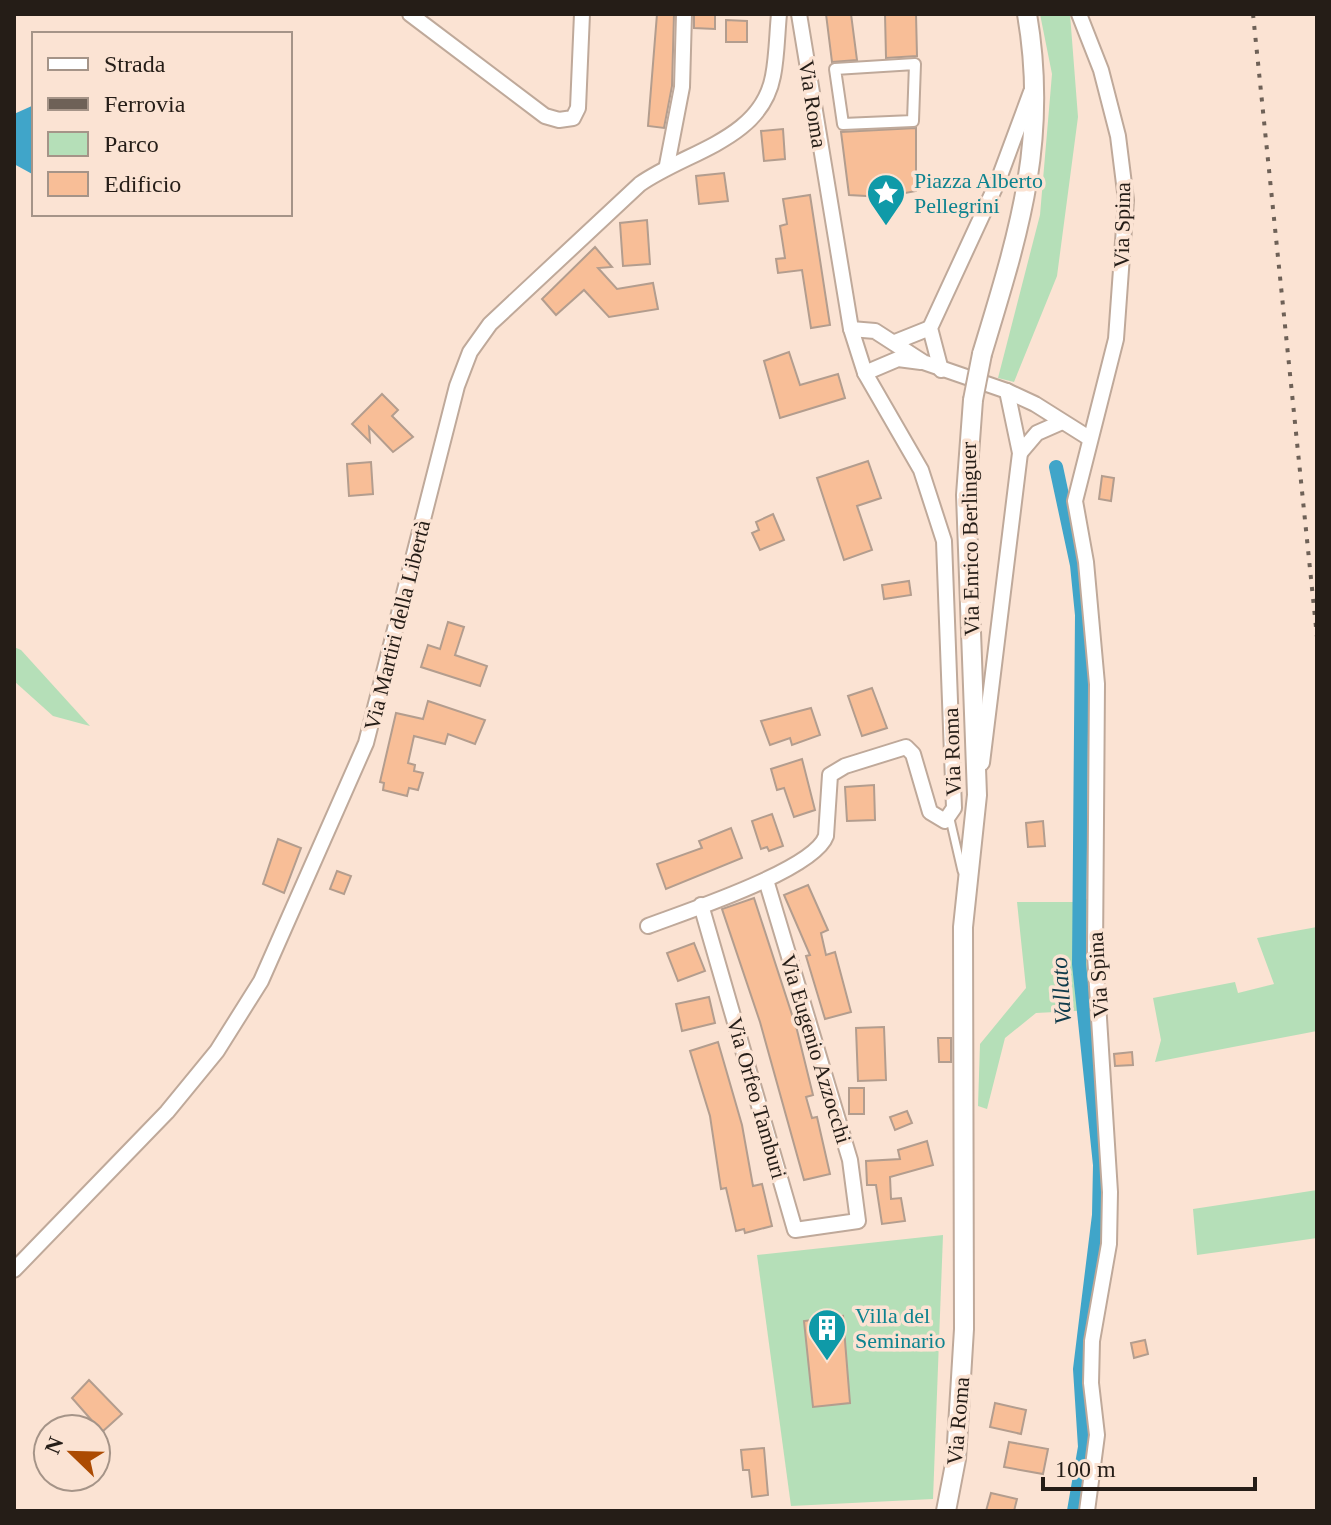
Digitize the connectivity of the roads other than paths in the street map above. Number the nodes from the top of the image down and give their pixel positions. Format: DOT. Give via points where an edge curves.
graph roads {
  1 [pos="410,14"];
  2 [pos="582,14"];
  3 [pos="684,14"];
  4 [pos="779,14"];
  5 [pos="799,14"];
  6 [pos="1027,14"];
  7 [pos="1079,14"];
  8 [pos="1034,84"];
  9 [pos="843,124"];
  10 [pos="667,165"];
  11 [pos="930,328"];
  12 [pos="851,329"];
  13 [pos="895,342"];
  14 [pos="923,362"];
  15 [pos="941,370"];
  16 [pos="865,373"];
  17 [pos="1007,391"];
  18 [pos="1062,422"];
  19 [pos="1089,438"];
  20 [pos="1020,453"];
  21 [pos="977,795"];
  22 [pos="950,819"];
  23 [pos="766,880"];
  24 [pos="701,905"];
  25 [pos="648,926"];
  26 [pos="963,927"];
  27 [pos="858,1221"];
  28 [pos="14,1270"];
  29 [pos="946,1511"];
  30 [pos="1087,1511"];
  1 -- 2 [label="street" via="545,116 559,120 573,118 578,108"];
  3 -- 10 [label="street" via="682,87"];
  4 -- 10 [label="street, Via Martiri della Libertà" via="773,78 762,106 744,128"];
  5 -- 12 [label="street, Via Roma"];
  6 -- 8 [label="main road, Via Enrico Berlinguer"];
  7 -- 19 [label="street, Via Spina" via="1118,136 1126,200 1116,339"];
  8 -- 11 [label="street" via="998,181"];
  8 -- 21 [label="main road, Via Enrico Berlinguer, bridge" via="1028,195 973,400 966,495"];
  9 -- 9 [label="street" via="913,121 915,64 835,69"];
  10 -- 28 [label="street, Via Martiri della Libertà" via="490,324 470,352 366,743 261,981 217,1051 167,1112"];
  11 -- 13 [label="street"];
  11 -- 15 [label="street"];
  12 -- 13 [label="street" via="875,331"];
  12 -- 16 [label="street, Via Roma"];
  13 -- 14 [label="street"];
  14 -- 15 [label="street"];
  14 -- 16 [label="street" via="898,359"];
  15 -- 17 [label="street"];
  16 -- 22 [label="street, Via Roma" via="921,470 944,541 954,808"];
  17 -- 18 [label="street"];
  17 -- 20 [label="street"];
  18 -- 19 [label="street"];
  18 -- 20 [label="street" via="1037,433"];
  19 -- 30 [label="street, Via Spina" via="1075,501 1097,684 1095,955 1110,1192 1106,1269 1092,1341 1097,1435"];
  20 -- 21 [label="street"];
  21 -- 26 [label="main road, Via Enrico Berlinguer"];
  22 -- 23 [label="street" via="940,821 930,812 913,754 901,747 832,771 823,844"];
  22 -- 26 [label="lane, Via Roma" via="962,867"];
  23 -- 24 [label="street"];
  23 -- 27 [label="street, Via Eugenio Azzocchi" via="850,1160"];
  24 -- 25 [label="street"];
  24 -- 27 [label="street, Via Orfeo Tamburi" via="795,1230"];
  26 -- 29 [label="main road, Via Roma" via="964,1329 956,1459"];
}
